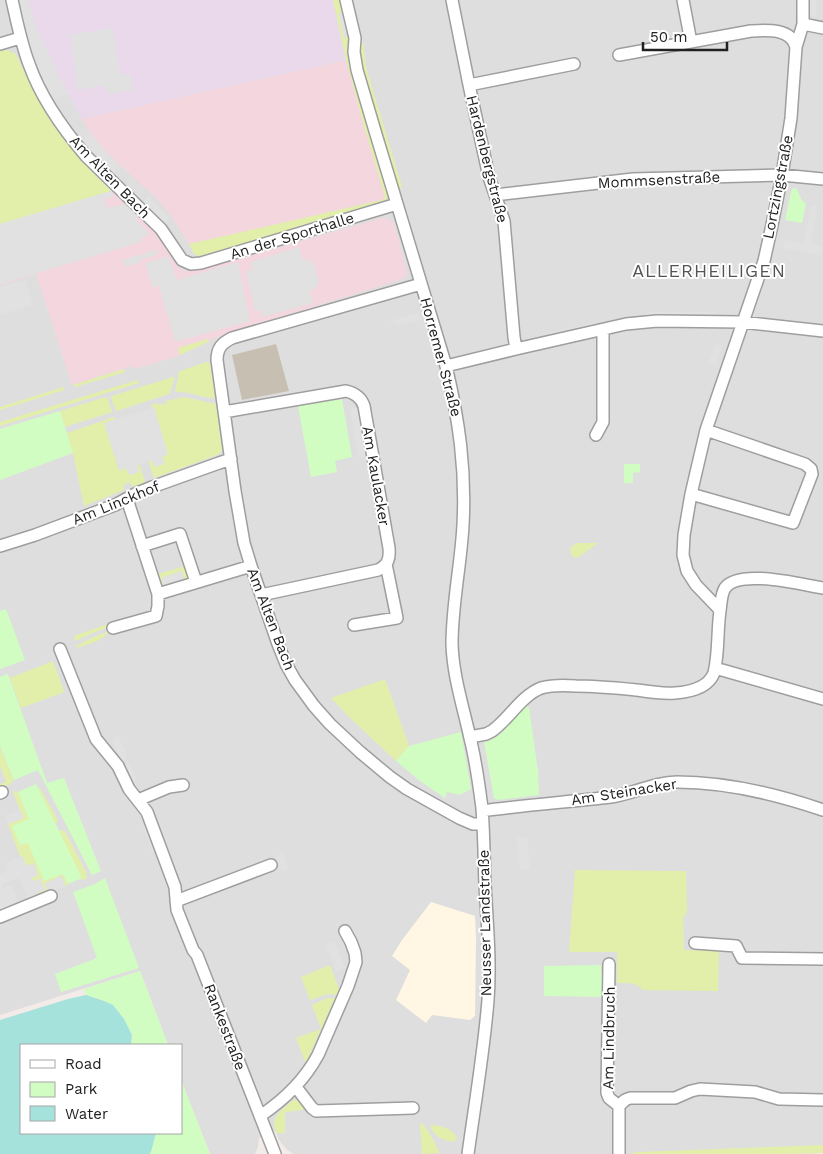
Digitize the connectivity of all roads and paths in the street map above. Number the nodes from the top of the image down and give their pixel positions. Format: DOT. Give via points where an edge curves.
graph roads {
  1 [pos="12,0"];
  2 [pos="346,0"];
  3 [pos="452,0"];
  4 [pos="683,0"];
  5 [pos="803,0"];
  6 [pos="803,24"];
  7 [pos="823,28"];
  8 [pos="20,38"];
  9 [pos="691,42"];
  10 [pos="0,44"];
  11 [pos="796,47"];
  12 [pos="619,55"];
  13 [pos="574,64"];
  14 [pos="469,84"];
  15 [pos="782,175"];
  16 [pos="823,179"];
  17 [pos="495,195"];
  18 [pos="397,204"];
  19 [pos="188,264"];
  20 [pos="421,284"];
  21 [pos="742,322"];
  22 [pos="603,330"];
  23 [pos="823,331"];
  24 [pos="516,349"];
  25 [pos="446,366"];
  26 [pos="224,412"];
  27 [pos="706,430"];
  28 [pos="596,435"];
  29 [pos="231,459"];
  30 [pos="691,494"];
  31 [pos="127,499"];
  32 [pos="0,546"];
  33 [pos="142,546"];
  34 [pos="386,564"];
  35 [pos="251,566"];
  36 [pos="196,582"];
  37 [pos="823,588"];
  38 [pos="158,594"];
  39 [pos="261,595"];
  40 [pos="720,610"];
  41 [pos="354,625"];
  42 [pos="113,628"];
  43 [pos="60,649"];
  44 [pos="715,668"];
  45 [pos="823,699"];
  46 [pos="470,737"];
  47 [pos="182,785"];
  48 [pos="138,800"];
  49 [pos="482,810"];
  50 [pos="823,810"];
  51 [pos="482,824"];
  52 [pos="271,866"];
  53 [pos="51,896"];
  54 [pos="176,900"];
  55 [pos="0,916"];
  56 [pos="345,931"];
  57 [pos="695,943"];
  58 [pos="823,959"];
  59 [pos="610,964"];
  60 [pos="296,1087"];
  61 [pos="823,1100"];
  62 [pos="619,1106"];
  63 [pos="413,1108"];
  64 [pos="260,1116"];
  65 [pos="275,1154"];
  66 [pos="468,1154"];
  67 [pos="620,1154"];
  1 -- 8 [label="street, Am Alten Bach"];
  2 -- 18 [label="street, Horremer Straße" via="355,38 357,70"];
  3 -- 14 [label="street, Hardenbergstraße"];
  4 -- 9 [label="street"];
  5 -- 6 [label="street, Lortzingstraße"];
  6 -- 7 [label="street"];
  6 -- 11 [label="street, Lortzingstraße"];
  8 -- 10 [label="street"];
  8 -- 19 [label="street, Am Alten Bach" via="38,86 66,131 86,156 161,229"];
  9 -- 11 [label="street" via="769,30 785,34"];
  9 -- 12 [label="street"];
  11 -- 15 [label="street, Lortzingstraße" via="792,110"];
  13 -- 14 [label="street"];
  14 -- 17 [label="street, Hardenbergstraße"];
  15 -- 16 [label="street, Mommsenstraße"];
  15 -- 17 [label="street, Mommsenstraße" via="633,178"];
  15 -- 21 [label="street, Lortzingstraße" via="764,261"];
  17 -- 24 [label="street, Hardenbergstraße" via="504,221"];
  18 -- 19 [label="street, An der Sporthalle" via="201,263"];
  18 -- 20 [label="street, Horremer Straße"];
  20 -- 25 [label="street, Horremer Straße"];
  20 -- 26 [label="street, Am Alten Bach" via="232,338 222,345 217,355"];
  21 -- 22 [label="street" via="647,322"];
  21 -- 23 [label="street"];
  21 -- 27 [label="street, Lortzingstraße"];
  22 -- 24 [label="street"];
  22 -- 28 [label="street" via="603,422"];
  24 -- 25 [label="street"];
  25 -- 46 [label="street, Horremer Straße" via="456,406 463,472 463,525 452,644 456,680"];
  26 -- 29 [label="street, Am Alten Bach"];
  26 -- 34 [label="street, Am Kaulacker" via="346,391 359,398 364,406 390,554"];
  27 -- 30 [label="street, Lortzingstraße"];
  27 -- 30 [label="street" via="802,463 809,466 812,474 793,523"];
  29 -- 31 [label="street, Am Linckhof" via="185,474"];
  29 -- 35 [label="street, Am Alten Bach" via="241,528"];
  30 -- 40 [label="street, Lortzingstraße" via="683,542 684,562 690,576"];
  31 -- 32 [label="street, Am Linckhof"];
  31 -- 33 [label="street"];
  33 -- 36 [label="street" via="180,534"];
  33 -- 38 [label="street"];
  34 -- 39 [label="street" via="362,574"];
  34 -- 41 [label="street" via="397,618"];
  35 -- 36 [label="street"];
  35 -- 39 [label="street, Am Alten Bach"];
  36 -- 38 [label="street"];
  37 -- 40 [label="street" via="760,578 739,580 726,587"];
  38 -- 42 [label="street" via="156,616"];
  39 -- 51 [label="street, Am Alten Bach" via="286,664 330,724 407,789 460,818"];
  40 -- 44 [label="street"];
  43 -- 48 [label="street, Rankestraße" via="96,739 118,766"];
  44 -- 45 [label="street"];
  44 -- 46 [label="street" via="705,684 675,693 578,686 541,688 530,694 492,731"];
  46 -- 49 [label="street, Horremer Straße"];
  47 -- 48 [label="street"];
  48 -- 54 [label="street, Rankestraße" via="147,812 175,887"];
  49 -- 50 [label="street, Am Steinacker" via="612,797 677,782 766,793"];
  49 -- 51 [label="street, Neusser Landstraße"];
  51 -- 66 [label="street, Neusser Landstraße" via="488,999"];
  52 -- 54 [label="street"];
  53 -- 55 [label="street"];
  54 -- 64 [label="street, Rankestraße" via="177,910"];
  56 -- 60 [label="street" via="355,953 354,972 318,1055"];
  57 -- 58 [label="street" via="736,946 742,958"];
  59 -- 62 [label="street, Am Lindbruch" via="607,1094"];
  60 -- 63 [label="street" via="316,1111"];
  60 -- 64 [label="street"];
  61 -- 62 [label="street, Am Lindbruch" via="779,1100 755,1092 700,1090 675,1098 630,1098"];
  62 -- 67 [label="street, Am Lindbruch"];
  64 -- 65 [label="street, Rankestraße"];
}
